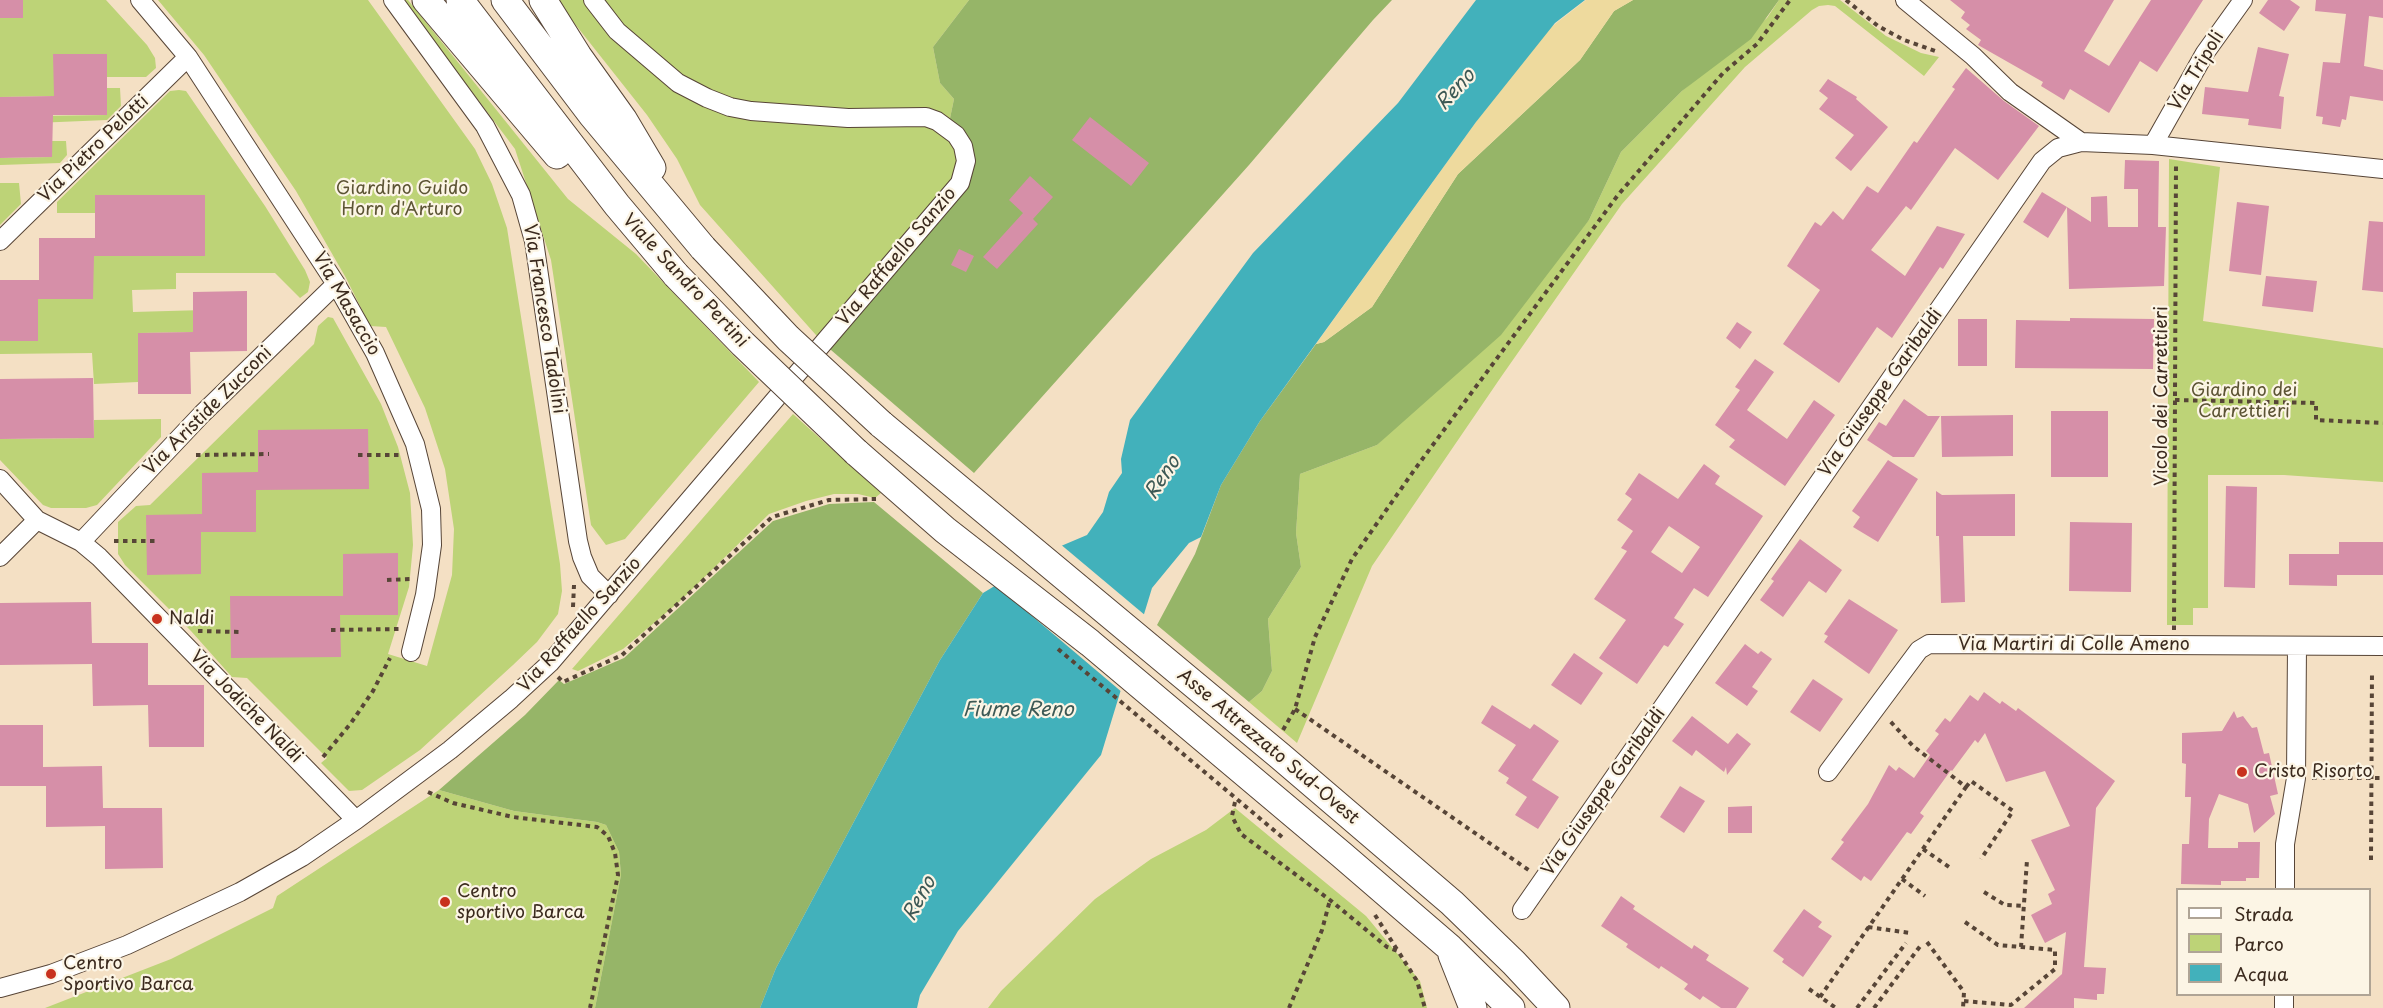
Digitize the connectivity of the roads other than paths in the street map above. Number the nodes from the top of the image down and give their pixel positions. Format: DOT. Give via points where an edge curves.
graph roads {
  1 [pos="140,0"];
  2 [pos="393,0"];
  3 [pos="426,0"];
  4 [pos="460,0"];
  5 [pos="506,0"];
  6 [pos="543,0"];
  7 [pos="593,0"];
  8 [pos="1905,0"];
  9 [pos="2243,0"];
  10 [pos="188,57"];
  11 [pos="2081,142"];
  12 [pos="2153,145"];
  13 [pos="2383,170"];
  14 [pos="617,205"];
  15 [pos="686,226"];
  16 [pos="0,241"];
  17 [pos="336,284"];
  18 [pos="0,479"];
  19 [pos="969,499"];
  20 [pos="37,520"];
  21 [pos="945,530"];
  22 [pos="81,542"];
  23 [pos="0,557"];
  24 [pos="609,595"];
  25 [pos="2297,645"];
  26 [pos="2383,645"];
  27 [pos="411,652"];
  28 [pos="1827,772"];
  29 [pos="356,820"];
  30 [pos="2285,888"];
  31 [pos="1522,910"];
  32 [pos="1450,948"];
  33 [pos="0,988"];
  34 [pos="1473,1008"];
  35 [pos="1511,1008"];
  36 [pos="1556,1008"];
  1 -- 10 [label="street, Via Masaccio"];
  2 -- 24 [label="street, Via Francesco Tadolini" via="485,126 521,195 534,241 578,541 590,576"];
  3 -- 14 [label="highway" via="559,157"];
  4 -- 14 [label="highway, Viale Sandro Pertini"];
  5 -- 15 [label="highway, Viale Sandro Pertini" via="592,115"];
  6 -- 15 [label="highway" via="623,119"];
  7 -- 24 [label="street, Via Raffaello Sanzio" via="616,31 647,58 678,83 707,98 751,111 848,118 926,117 956,135 966,161 960,183 946,201"];
  8 -- 11 [label="street" via="2010,92"];
  9 -- 12 [label="street, Via Tripoli" via="2205,53"];
  10 -- 16 [label="street, Via Pietro Pelotti"];
  10 -- 17 [label="street, Via Masaccio"];
  11 -- 12 [label="street, Via Giuseppe Garibaldi"];
  11 -- 31 [label="street, Via Giuseppe Garibaldi" via="2058,148 2042,161"];
  12 -- 13 [label="street, Via Giuseppe Garibaldi"];
  14 -- 21 [label="highway, Viale Sandro Pertini, bridge" via="676,275 783,384"];
  15 -- 19 [label="highway, Viale Sandro Pertini, bridge" via="788,338"];
  17 -- 22 [label="street, Via Aristide Zucconi" via="202,414"];
  17 -- 27 [label="street, Via Masaccio" via="375,353 415,444 429,500 432,545"];
  18 -- 20 [label="street, Via Jodiche Naldi"];
  19 -- 36 [label="highway, Asse Attrezzato Sud-Ovest" via="1452,903"];
  20 -- 22 [label="street, Via Jodiche Naldi"];
  20 -- 23 [label="street"];
  21 -- 32 [label="highway, Asse Attrezzato Sud-Ovest" via="1090,644"];
  22 -- 29 [label="street, Via Jodiche Naldi"];
  24 -- 29 [label="street, Via Raffaello Sanzio" via="531,681 432,765"];
  25 -- 26 [label="street, Via Martiri di Colle Ameno"];
  25 -- 28 [label="street, Via Martiri di Colle Ameno" via="1929,644 1919,650"];
  25 -- 30 [label="street" via="2296,778 2286,844"];
  29 -- 33 [label="street, Via Raffaello Sanzio" via="302,857 187,918 51,974"];
  32 -- 34 [label="highway"];
  32 -- 35 [label="highway, Asse Attrezzato Sud-Ovest"];
}
